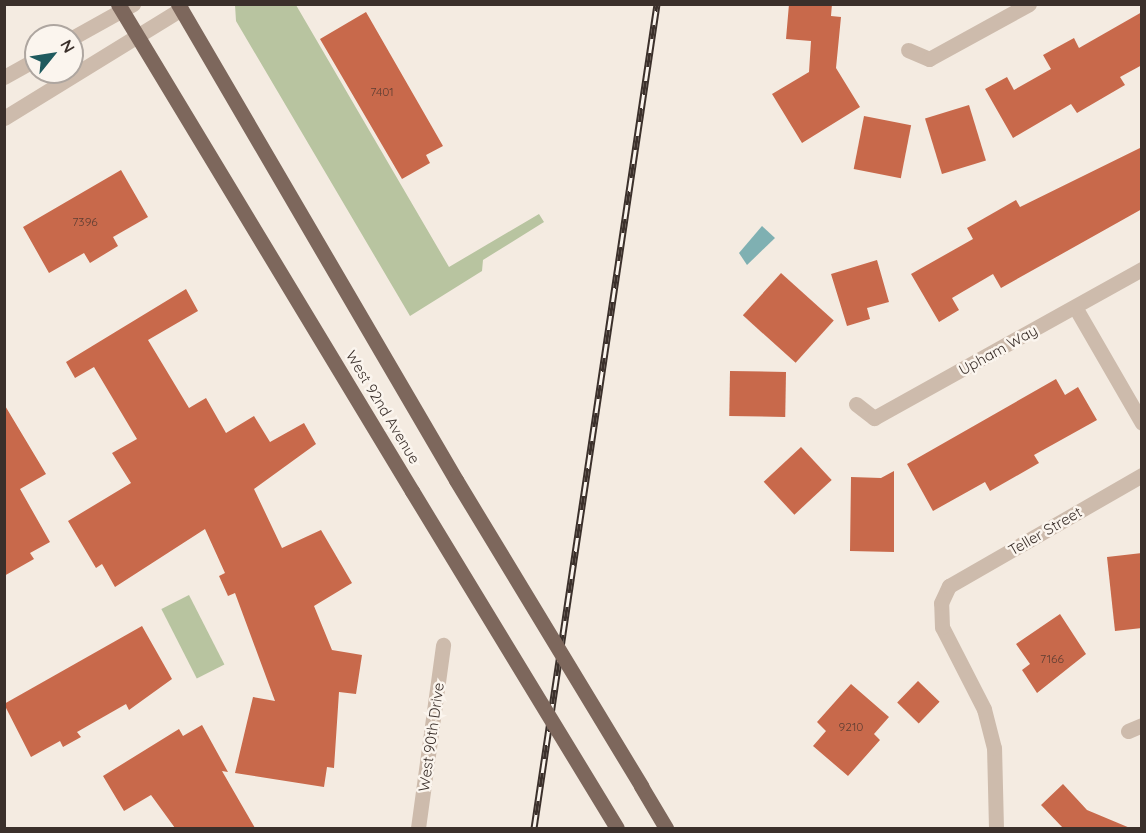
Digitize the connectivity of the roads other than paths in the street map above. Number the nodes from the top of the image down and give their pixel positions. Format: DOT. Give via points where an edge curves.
graph roads {
  1 [pos="1029,4"];
  2 [pos="124,7"];
  3 [pos="180,7"];
  4 [pos="84,31"];
  5 [pos="137,38"];
  6 [pos="908,50"];
  7 [pos="24,66"];
  8 [pos="4,77"];
  9 [pos="4,118"];
  10 [pos="1142,269"];
  11 [pos="1075,308"];
  12 [pos="856,404"];
  13 [pos="1142,423"];
  14 [pos="1142,475"];
  15 [pos="443,645"];
  16 [pos="418,828"];
  17 [pos="617,828"];
  18 [pos="666,828"];
  19 [pos="996,828"];
  1 -- 6 [label="street" via="929,59"];
  2 -- 4 [label="street"];
  2 -- 5 [label="main road, West 92nd Avenue"];
  3 -- 5 [label="street"];
  3 -- 18 [label="main road, West 92nd Avenue, bridge" via="456,480"];
  5 -- 9 [label="street"];
  5 -- 17 [label="main road, West 92nd Avenue, bridge"];
  7 -- 8 [label="street"];
  10 -- 11 [label="street, Upham Way"];
  11 -- 12 [label="street, Upham Way" via="874,418"];
  11 -- 13 [label="street"];
  14 -- 19 [label="street, Teller Street" via="949,586 941,603 942,627 989,728"];
  15 -- 16 [label="street, West 90th Drive"];
}
